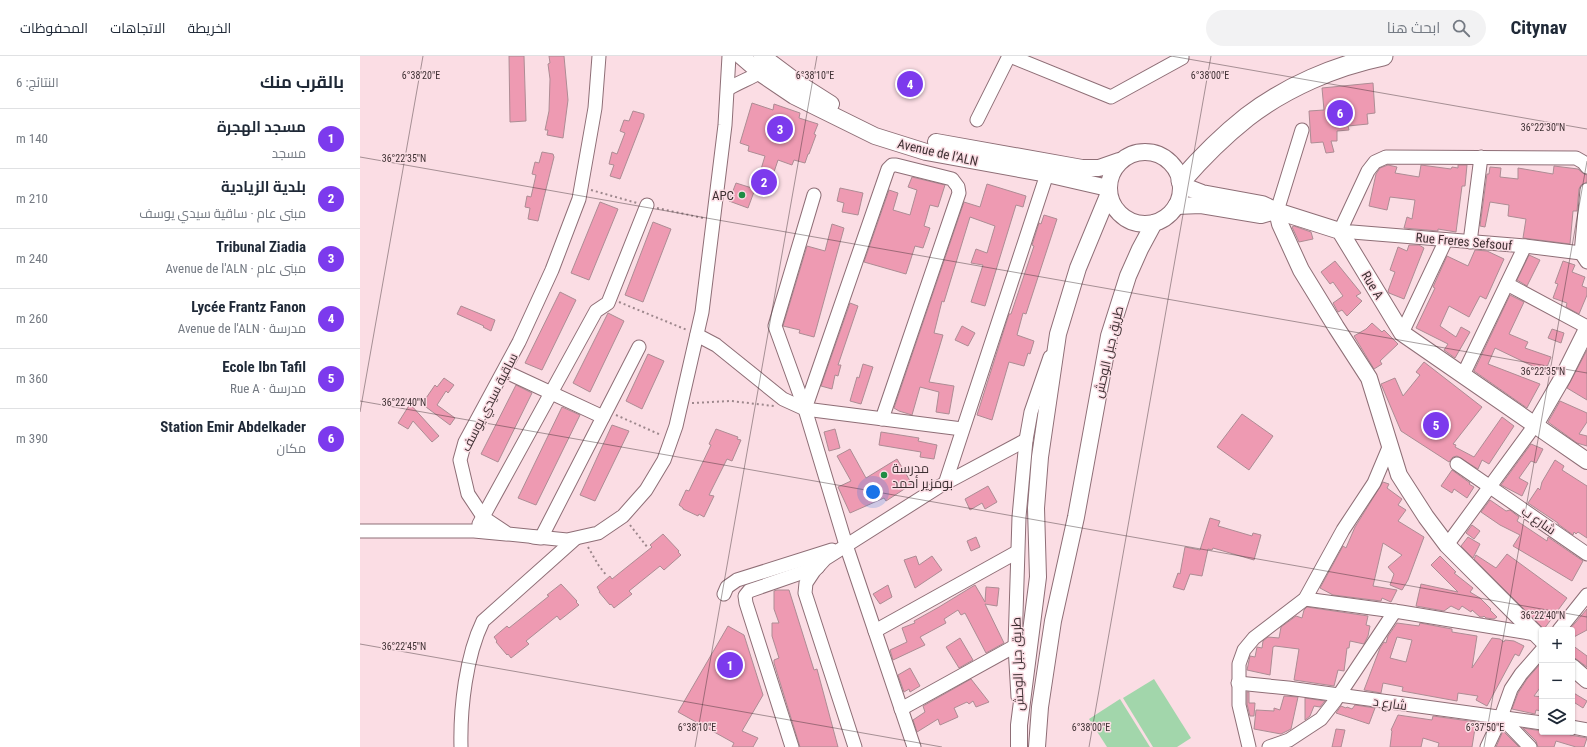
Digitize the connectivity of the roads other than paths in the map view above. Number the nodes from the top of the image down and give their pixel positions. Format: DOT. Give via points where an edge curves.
graph roads {
  1 [pos="599,56"];
  2 [pos="729,56"];
  3 [pos="741,56"];
  4 [pos="1009,56"];
  5 [pos="1182,56"];
  6 [pos="1383,56"];
  7 [pos="764,64"];
  8 [pos="728,89"];
  9 [pos="977,120"];
  10 [pos="1302,130"];
  11 [pos="926,152"];
  12 [pos="1481,158"];
  13 [pos="1119,162"];
  14 [pos="1587,165"];
  15 [pos="923,171"];
  16 [pos="1046,174"];
  17 [pos="1181,183"];
  18 [pos="1587,190"];
  19 [pos="1108,191"];
  20 [pos="814,195"];
  21 [pos="647,206"];
  22 [pos="1176,206"];
  23 [pos="1276,211"];
  24 [pos="1154,223"];
  25 [pos="1340,231"];
  26 [pos="1446,240"];
  27 [pos="1470,242"];
  28 [pos="1525,246"];
  29 [pos="1585,254"];
  30 [pos="1507,284"];
  31 [pos="1587,328"];
  32 [pos="1402,333"];
  33 [pos="1058,334"];
  34 [pos="697,335"];
  35 [pos="639,347"];
  36 [pos="504,371"];
  37 [pos="1463,375"];
  38 [pos="551,394"];
  39 [pos="804,409"];
  40 [pos="605,414"];
  41 [pos="882,419"];
  42 [pos="1535,425"];
  43 [pos="962,429"];
  44 [pos="1026,440"];
  45 [pos="1390,445"];
  46 [pos="1587,461"];
  47 [pos="1457,464"];
  48 [pos="945,484"];
  49 [pos="1491,486"];
  50 [pos="484,518"];
  51 [pos="360,531"];
  52 [pos="474,531"];
  53 [pos="541,538"];
  54 [pos="579,538"];
  55 [pos="846,545"];
  56 [pos="1447,545"];
  57 [pos="1018,552"];
  58 [pos="1587,554"];
  59 [pos="818,567"];
  60 [pos="724,594"];
  61 [pos="1587,595"];
  62 [pos="1305,599"];
  63 [pos="1395,611"];
  64 [pos="1561,627"];
  65 [pos="875,631"];
  66 [pos="1539,637"];
  67 [pos="1014,646"];
  68 [pos="1539,653"];
  69 [pos="1575,670"];
  70 [pos="1587,680"];
  71 [pos="1238,683"];
  72 [pos="1339,696"];
  73 [pos="902,710"];
  74 [pos="1502,718"];
  75 [pos="1539,723"];
  76 [pos="1020,725"];
  77 [pos="1575,728"];
  78 [pos="1587,730"];
  79 [pos="1016,745"];
  80 [pos="461,747"];
  81 [pos="792,747"];
  82 [pos="855,747"];
  83 [pos="914,747"];
  84 [pos="1037,747"];
  85 [pos="1250,747"];
  86 [pos="1269,747"];
  87 [pos="1487,747"];
  88 [pos="1530,747"];
  1 -- 36 [label="street, ساقية سيدي يوسف" via="595,108 579,199 552,270 520,342"];
  2 -- 8 [label="street, ساقية سيدي يوسف"];
  3 -- 7 [label="main road, Avenue de l'ALN"];
  4 -- 5 [label="street" via="1111,97"];
  4 -- 9 [label="street"];
  6 -- 17 [label="highway" via="1357,62 1285,91 1236,126 1205,155"];
  7 -- 8 [label="street"];
  7 -- 11 [label="main road, Avenue de l'ALN" via="794,96 876,136"];
  7 -- 13 [label="main road" via="853,116 903,136 1082,168 1099,168"];
  8 -- 34 [label="street, ساقية سيدي يوسف" via="709,263"];
  10 -- 23 [label="street"];
  11 -- 15 [label="street"];
  11 -- 16 [label="main road, Avenue de l'ALN"];
  12 -- 14 [label="street" via="1576,158"];
  12 -- 25 [label="street" via="1380,159 1368,171"];
  12 -- 27 [label="street"];
  13 -- 17 [label="main road" via="1128,155 1138,152 1154,152 1168,160 1178,173"];
  13 -- 19 [label="main road" via="1111,174"];
  15 -- 39 [label="street" via="896,165 888,169"];
  15 -- 41 [label="street" via="952,179 959,193"];
  16 -- 19 [label="main road, Avenue de l'ALN"];
  16 -- 43 [label="street"];
  17 -- 22 [label="main road"];
  17 -- 23 [label="main road" via="1202,193 1262,204"];
  18 -- 29 [label="street"];
  19 -- 24 [label="main road" via="1114,207 1125,218 1139,224"];
  19 -- 33 [label="main road, طريق جبل الوحش" via="1078,268"];
  20 -- 39 [label="street" via="775,326"];
  21 -- 38 [label="street" via="608,303 596,311"];
  22 -- 23 [label="main road" via="1201,205 1261,215"];
  22 -- 24 [label="main road" via="1171,213"];
  23 -- 25 [label="main road"];
  23 -- 45 [label="main road" via="1301,270 1369,378"];
  24 -- 84 [label="main road, طريق جبل الوحش" via="1128,276 1109,336 1076,517 1053,621 1040,706"];
  25 -- 26 [label="street, Rue Freres Sefsouf"];
  25 -- 32 [label="main road, Rue A"];
  26 -- 27 [label="street, Rue Freres Sefsouf"];
  26 -- 32 [label="street"];
  27 -- 28 [label="street, Rue Freres Sefsouf"];
  28 -- 29 [label="street, Rue Freres Sefsouf"];
  28 -- 30 [label="street"];
  30 -- 31 [label="street"];
  30 -- 37 [label="street"];
  31 -- 42 [label="main road"];
  32 -- 37 [label="main road, Rue A"];
  33 -- 44 [label="street, طريق جبل الوحش" via="1031,412"];
  33 -- 76 [label="main road, طريق جبل الوحش" via="1040,457 1036,508 1038,577"];
  34 -- 39 [label="street" via="716,345 783,399"];
  34 -- 54 [label="street, ساقية سيدي يوسف" via="676,426 664,460 646,490 623,516 598,533"];
  35 -- 40 [label="street"];
  36 -- 38 [label="street"];
  36 -- 50 [label="street, ساقية سيدي يوسف" via="465,442 460,460 468,494"];
  37 -- 42 [label="main road, Rue A"];
  38 -- 40 [label="street"];
  38 -- 50 [label="street"];
  39 -- 41 [label="street"];
  39 -- 55 [label="street"];
  40 -- 53 [label="street"];
  41 -- 43 [label="street"];
  42 -- 46 [label="main road, Rue A"];
  42 -- 49 [label="street"];
  43 -- 48 [label="street"];
  44 -- 48 [label="street"];
  44 -- 57 [label="street, طريق جبل الوحش"];
  45 -- 56 [label="main road" via="1399,475"];
  45 -- 62 [label="street" via="1374,483 1343,530"];
  47 -- 49 [label="street, شارع ب"];
  48 -- 55 [label="street"];
  49 -- 56 [label="street"];
  49 -- 58 [label="street, شارع ب"];
  50 -- 52 [label="street"];
  50 -- 53 [label="street, ساقية سيدي يوسف" via="508,534"];
  51 -- 52 [label="street"];
  52 -- 53 [label="street"];
  53 -- 54 [label="street, ساقية سيدي يوسف"];
  54 -- 80 [label="street" via="483,621 467,674 460,721"];
  55 -- 59 [label="street"];
  55 -- 60 [label="street" via="737,580 727,587"];
  55 -- 65 [label="street"];
  56 -- 66 [label="main road"];
  57 -- 65 [label="street"];
  57 -- 67 [label="street, طريق جبل الوحش"];
  59 -- 81 [label="street" via="749,591 745,596"];
  59 -- 82 [label="street" via="806,583 805,593"];
  61 -- 64 [label="street"];
  62 -- 63 [label="street"];
  62 -- 71 [label="street" via="1254,638 1244,650 1239,664"];
  63 -- 66 [label="street"];
  63 -- 72 [label="street"];
  65 -- 73 [label="street"];
  67 -- 73 [label="street"];
  67 -- 76 [label="street, طريق جبل الوحش"];
  68 -- 74 [label="street" via="1512,689"];
  69 -- 70 [label="main road"];
  71 -- 72 [label="street, شارع د"];
  71 -- 85 [label="street" via="1239,705"];
  72 -- 74 [label="street, شارع د"];
  72 -- 86 [label="street" via="1321,719 1289,740"];
  73 -- 83 [label="street"];
  74 -- 75 [label="street, شارع د"];
  74 -- 87 [label="street"];
  74 -- 88 [label="street"];
  76 -- 79 [label="main road"];
  77 -- 78 [label="street"];
}
